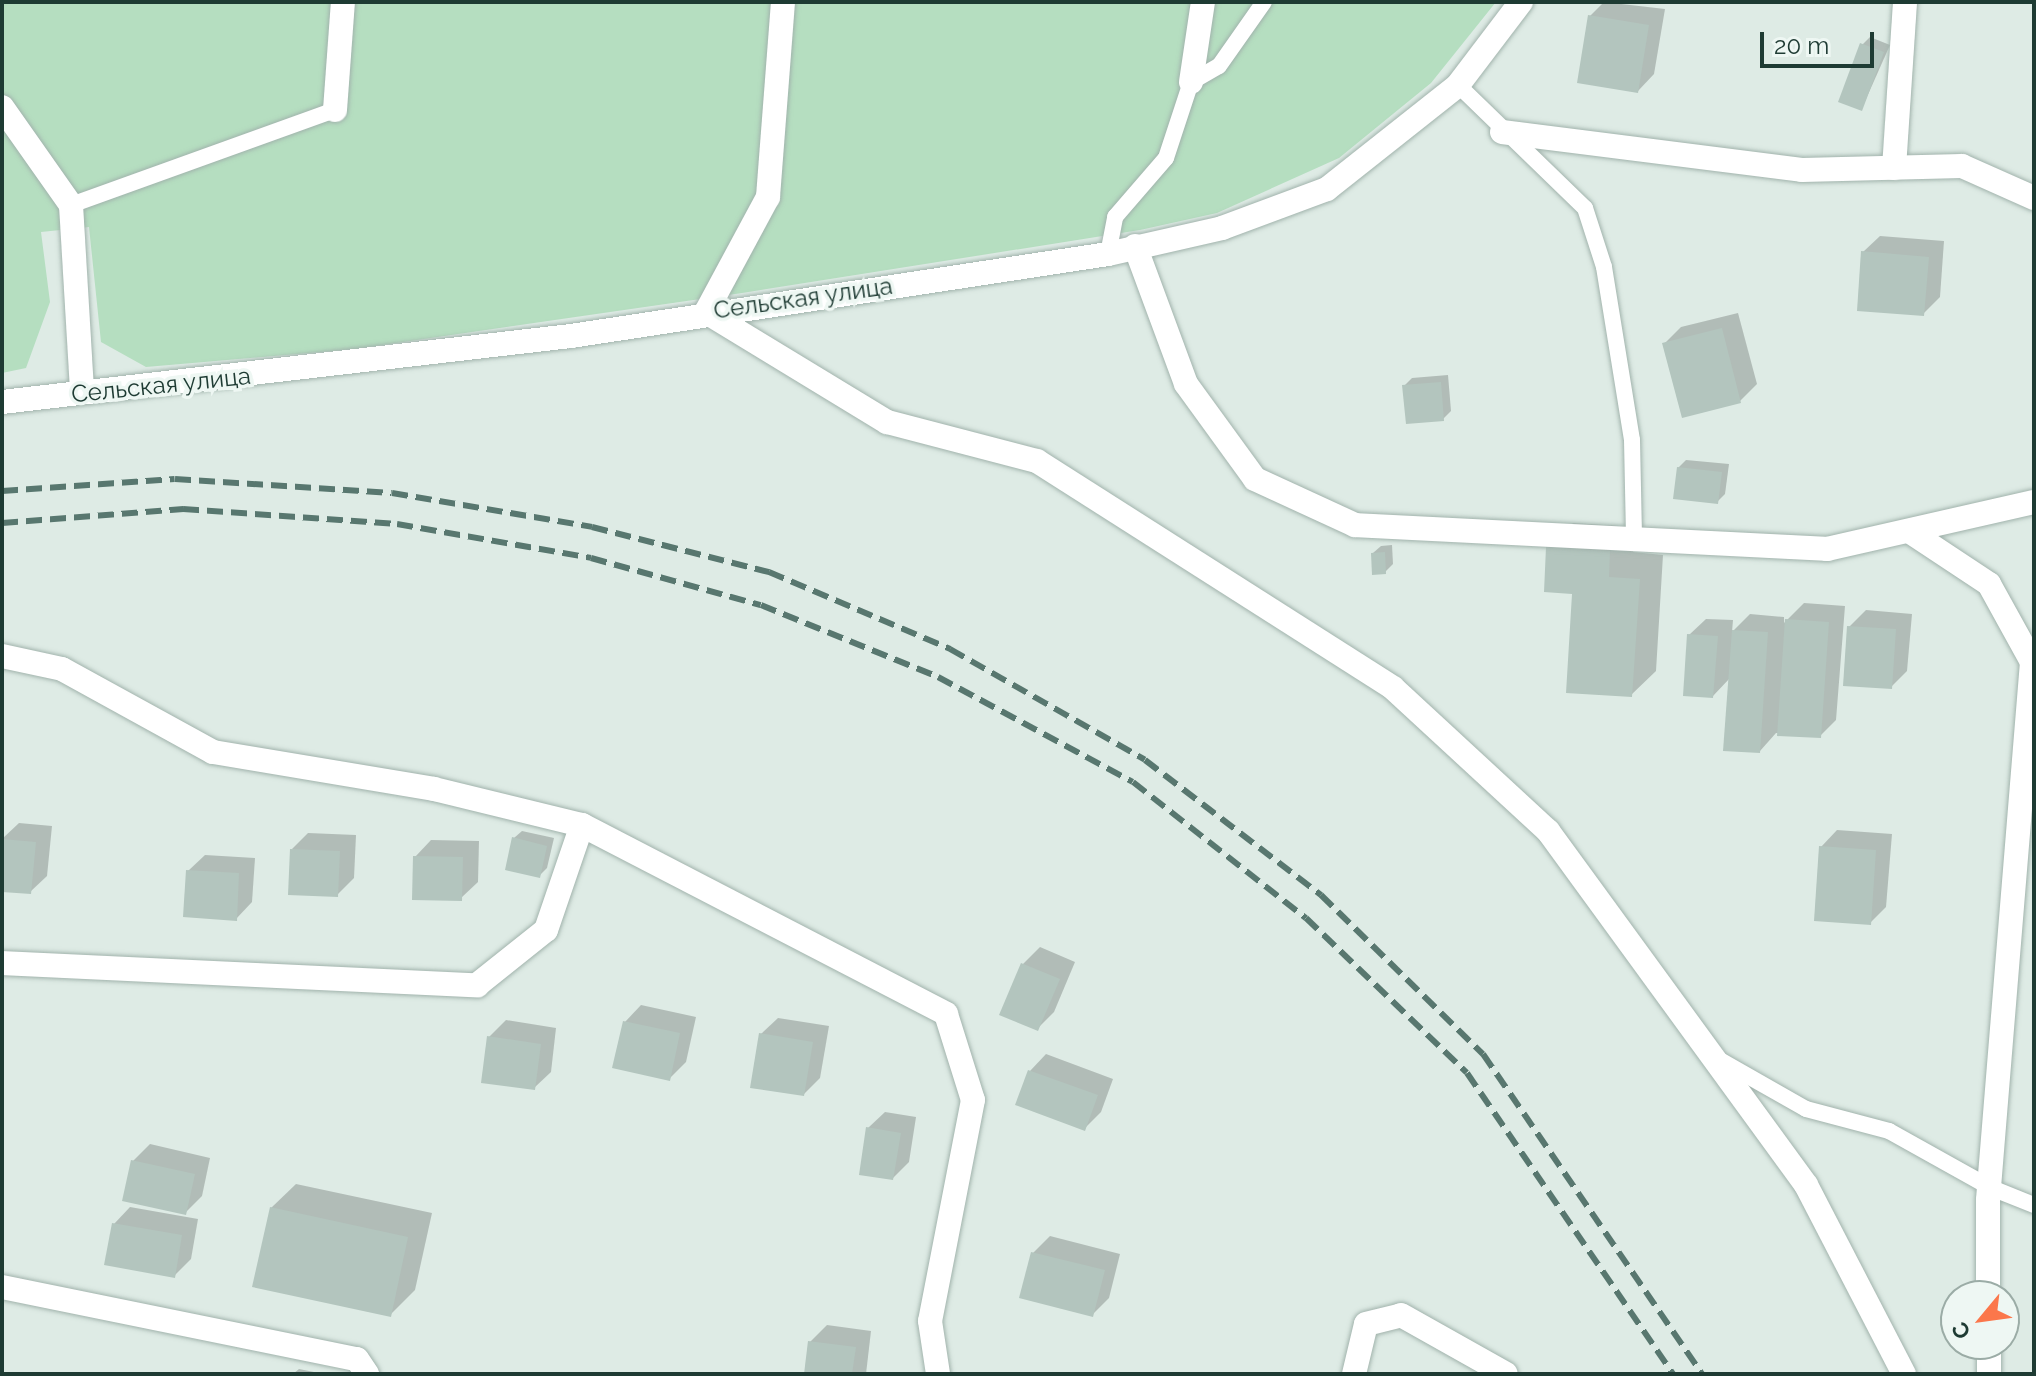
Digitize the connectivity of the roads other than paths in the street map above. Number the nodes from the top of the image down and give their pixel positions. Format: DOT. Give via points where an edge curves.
graph roads {
  1 [pos="343,2"];
  2 [pos="783,2"];
  3 [pos="1203,2"];
  4 [pos="1264,2"];
  5 [pos="1521,2"];
  6 [pos="1905,2"];
  7 [pos="1191,82"];
  8 [pos="1458,85"];
  9 [pos="2,107"];
  10 [pos="335,110"];
  11 [pos="1502,132"];
  12 [pos="1894,168"];
  13 [pos="2034,198"];
  14 [pos="71,205"];
  15 [pos="1135,246"];
  16 [pos="1108,254"];
  17 [pos="706,312"];
  18 [pos="82,392"];
  19 [pos="2,402"];
  20 [pos="2034,502"];
  21 [pos="1909,531"];
  22 [pos="1634,539"];
  23 [pos="2,656"];
  24 [pos="582,825"];
  25 [pos="2,963"];
  26 [pos="1707,1053"];
  27 [pos="1989,1187"];
  28 [pos="2034,1205"];
  29 [pos="1988,1280"];
  30 [pos="2,1287"];
  31 [pos="367,1374"];
  32 [pos="938,1374"];
  33 [pos="1354,1374"];
  34 [pos="1506,1374"];
  35 [pos="1904,1374"];
  1 -- 10 [label="street"];
  2 -- 17 [label="street" via="768,197"];
  3 -- 7 [label="street"];
  4 -- 7 [label="lane" via="1219,66"];
  5 -- 8 [label="street, Сельская улица"];
  6 -- 12 [label="street"];
  7 -- 16 [label="lane" via="1166,158 1115,217"];
  8 -- 11 [label="lane"];
  8 -- 15 [label="street, Сельская улица" via="1327,189 1222,228"];
  9 -- 14 [label="street"];
  10 -- 14 [label="lane"];
  11 -- 12 [label="street" via="1802,170"];
  11 -- 22 [label="lane" via="1585,208 1604,267 1632,440"];
  12 -- 13 [label="street" via="1962,166"];
  14 -- 18 [label="street"];
  15 -- 16 [label="street, Сельская улица"];
  15 -- 22 [label="street" via="1186,384 1255,479 1355,525"];
  16 -- 17 [label="street, Сельская улица"];
  17 -- 18 [label="street, Сельская улица" via="358,364"];
  17 -- 26 [label="street" via="887,422 1037,461 1393,688 1548,831"];
  18 -- 19 [label="street, Сельская улица"];
  20 -- 21 [label="street"];
  21 -- 22 [label="street" via="1827,549"];
  21 -- 27 [label="street" via="1989,584 2032,662"];
  23 -- 24 [label="street" via="62,669 213,752 434,789"];
  24 -- 25 [label="street" via="546,930 477,985"];
  24 -- 32 [label="street" via="946,1014 973,1100 930,1321"];
  26 -- 27 [label="lane" via="1806,1109 1889,1131"];
  26 -- 35 [label="street" via="1806,1185"];
  27 -- 28 [label="lane"];
  27 -- 29 [label="street"];
  30 -- 31 [label="street" via="357,1359"];
  33 -- 34 [label="street" via="1366,1324 1401,1315"];
}
